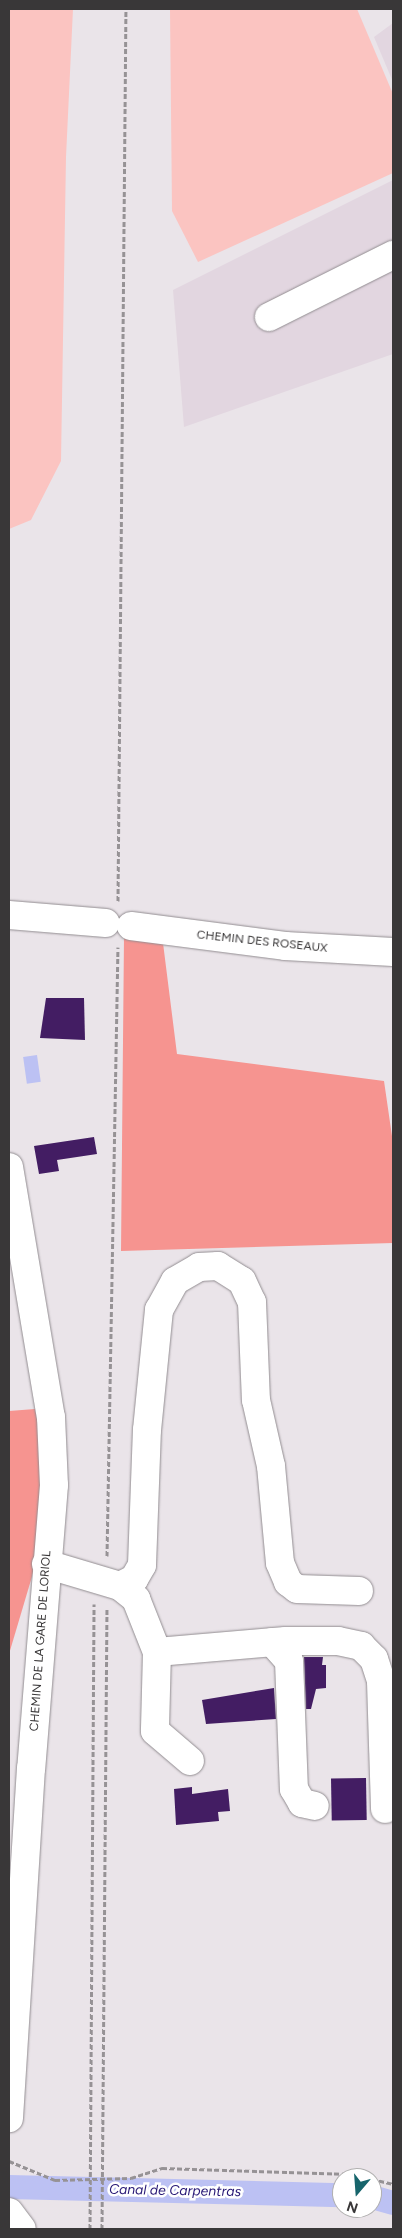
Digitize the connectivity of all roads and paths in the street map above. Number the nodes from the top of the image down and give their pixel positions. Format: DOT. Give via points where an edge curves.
graph roads {
  1 [pos="126,9"];
  2 [pos="393,254"];
  3 [pos="269,317"];
  4 [pos="9,916"];
  5 [pos="118,924"];
  6 [pos="393,952"];
  7 [pos="9,1167"];
  8 [pos="13,1247"];
  9 [pos="46,1564"];
  10 [pos="107,1581"];
  11 [pos="359,1591"];
  12 [pos="272,1642"];
  13 [pos="157,1652"];
  14 [pos="190,1760"];
  15 [pos="315,1806"];
  16 [pos="385,1808"];
  17 [pos="9,2118"];
  18 [pos="9,2161"];
  19 [pos="332,2173"];
  20 [pos="9,2212"];
  21 [pos="22,2229"];
  22 [pos="90,2229"];
  23 [pos="102,2229"];
  1 -- 5 [label="path"];
  2 -- 3 [label="street"];
  4 -- 5 [label="street, CHEMIN DES ROSEAUX"];
  5 -- 6 [label="street, CHEMIN DES ROSEAUX" via="285,946"];
  5 -- 10 [label="path"];
  7 -- 8 [label="street, CHEMIN DE LA GARE DE LORIOL"];
  8 -- 9 [label="street, CHEMIN DE LA GARE DE LORIOL" via="51,1417 54,1485"];
  9 -- 10 [label="street"];
  9 -- 17 [label="street, CHEMIN DE LA GARE DE LORIOL"];
  10 -- 11 [label="street" via="134,1579 142,1565 147,1430 159,1310 175,1281 199,1267 218,1266 242,1281 252,1302 256,1400 271,1466 280,1563 288,1582 297,1589"];
  10 -- 13 [label="street" via="136,1599"];
  10 -- 22 [label="path"];
  10 -- 23 [label="path"];
  12 -- 13 [label="street"];
  12 -- 15 [label="street" via="289,1661 294,1789 302,1803"];
  12 -- 16 [label="street" via="338,1641 361,1646 374,1659 381,1681"];
  13 -- 14 [label="street" via="155,1731"];
  18 -- 19 [label="path, bridge" via="55,2180 131,2178 162,2168"];
  20 -- 21 [label="street"];
}
